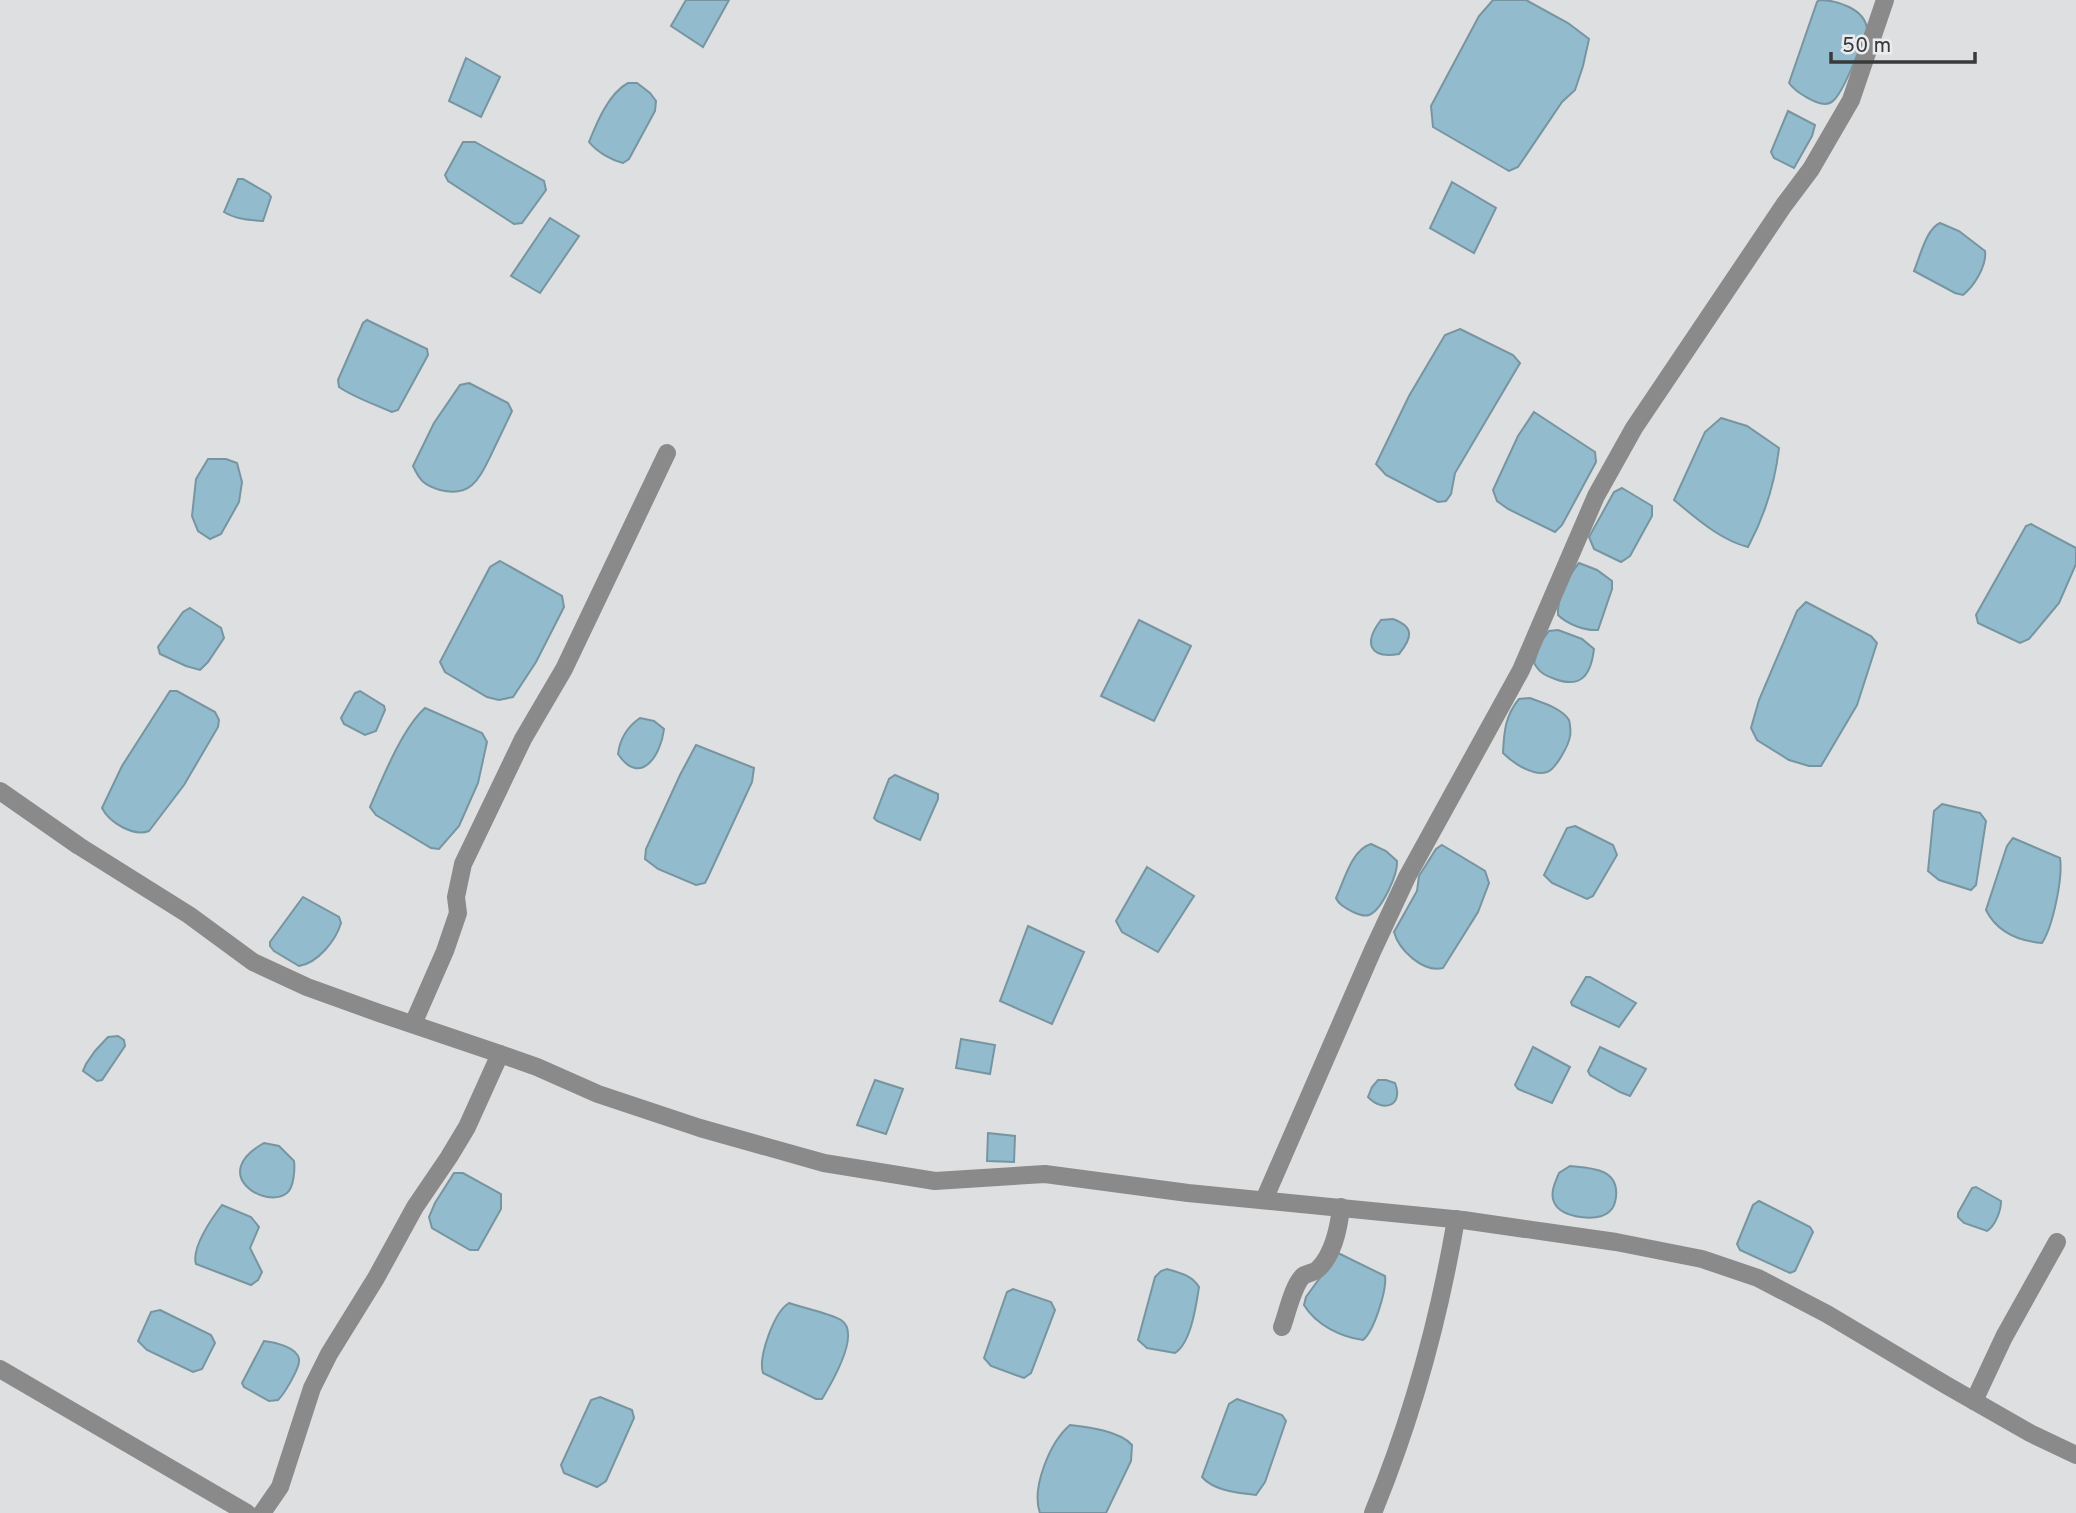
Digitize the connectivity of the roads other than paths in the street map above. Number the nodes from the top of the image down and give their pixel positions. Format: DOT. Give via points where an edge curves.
graph roads {
  1 [pos="1885,0"];
  2 [pos="667,453"];
  3 [pos="0,791"];
  4 [pos="413,1024"];
  5 [pos="500,1054"];
  6 [pos="1264,1200"];
  7 [pos="1341,1208"];
  8 [pos="1456,1219"];
  9 [pos="2057,1242"];
  10 [pos="1282,1327"];
  11 [pos="0,1369"];
  12 [pos="1974,1401"];
  13 [pos="2076,1455"];
  14 [pos="247,1513"];
  15 [pos="262,1513"];
  16 [pos="1373,1513"];
  1 -- 6 [label="street" via="1852,100 1811,169 1634,428 1596,496 1521,670 1407,877"];
  2 -- 4 [label="street" via="569,659 523,738 463,864 456,897 458,914"];
  3 -- 4 [label="street" via="253,962 307,987"];
  4 -- 5 [label="street"];
  5 -- 6 [label="street" via="636,1107 824,1163 935,1181 1045,1174"];
  5 -- 15 [label="street" via="467,1127 329,1354 312,1388 280,1488"];
  6 -- 7 [label="street"];
  7 -- 8 [label="street"];
  7 -- 10 [label="street" via="1324,1261 1303,1276"];
  8 -- 12 [label="street" via="1690,1256 1758,1278"];
  8 -- 16 [label="street" via="1425,1365"];
  9 -- 12 [label="street"];
  11 -- 14 [label="street"];
  12 -- 13 [label="street"];
}
